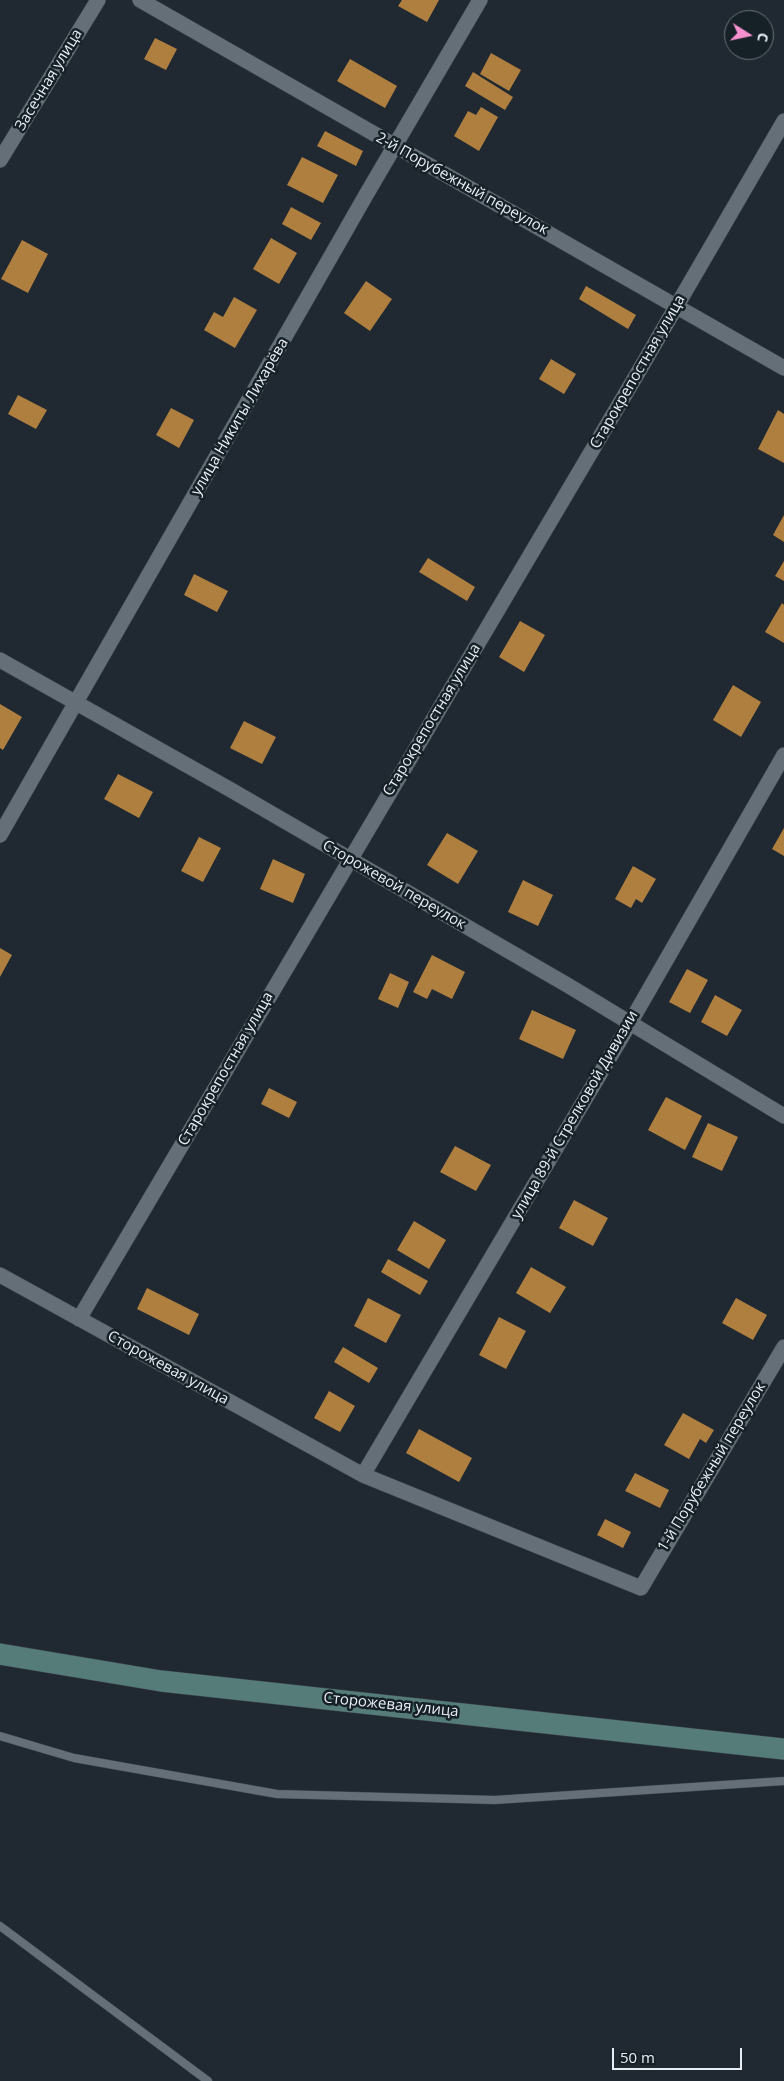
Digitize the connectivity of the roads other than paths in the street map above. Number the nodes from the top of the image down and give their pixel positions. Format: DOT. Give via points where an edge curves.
graph roads {
  1 [pos="98,0"];
  2 [pos="140,0"];
  3 [pos="480,0"];
  4 [pos="784,121"];
  5 [pos="394,146"];
  6 [pos="0,160"];
  7 [pos="677,306"];
  8 [pos="784,368"];
  9 [pos="0,660"];
  10 [pos="78,702"];
  11 [pos="784,755"];
  12 [pos="0,835"];
  13 [pos="350,859"];
  14 [pos="630,1023"];
  15 [pos="784,1116"];
  16 [pos="0,1275"];
  17 [pos="80,1319"];
  18 [pos="784,1346"];
  19 [pos="363,1474"];
  20 [pos="641,1588"];
  21 [pos="0,1654"];
  22 [pos="0,1736"];
  23 [pos="784,1749"];
  24 [pos="784,1780"];
  25 [pos="0,1926"];
  26 [pos="208,2081"];
  1 -- 6 [label="street, Засечная улица"];
  2 -- 5 [label="street, 2-й Порубежный переулок"];
  3 -- 5 [label="street, улица Никиты Лихарёва"];
  4 -- 7 [label="street, Старокрепостная улица"];
  5 -- 7 [label="street, 2-й Порубежный переулок"];
  5 -- 10 [label="street, улица Никиты Лихарёва"];
  7 -- 8 [label="street, 2-й Порубежный переулок"];
  7 -- 13 [label="street, Старокрепостная улица"];
  9 -- 10 [label="street, Сторожевой переулок"];
  10 -- 12 [label="street, улица Никиты Лихарёва"];
  10 -- 13 [label="street, Сторожевой переулок"];
  11 -- 14 [label="street, улица 89-й Стрелковой Дивизии"];
  13 -- 14 [label="street, Сторожевой переулок"];
  13 -- 17 [label="street, Старокрепостная улица"];
  14 -- 15 [label="street, Сторожевой переулок"];
  14 -- 19 [label="street, улица 89-й Стрелковой Дивизии"];
  16 -- 17 [label="street, Сторожевая улица"];
  17 -- 19 [label="street, Сторожевая улица"];
  18 -- 20 [label="street, 1-й Порубежный переулок"];
  19 -- 20 [label="street, Сторожевая улица"];
  21 -- 23 [label="main road, Сторожевая улица" via="161,1680"];
  22 -- 24 [label="lane" via="74,1758 277,1794 496,1800"];
  25 -- 26 [label="lane"];
}
